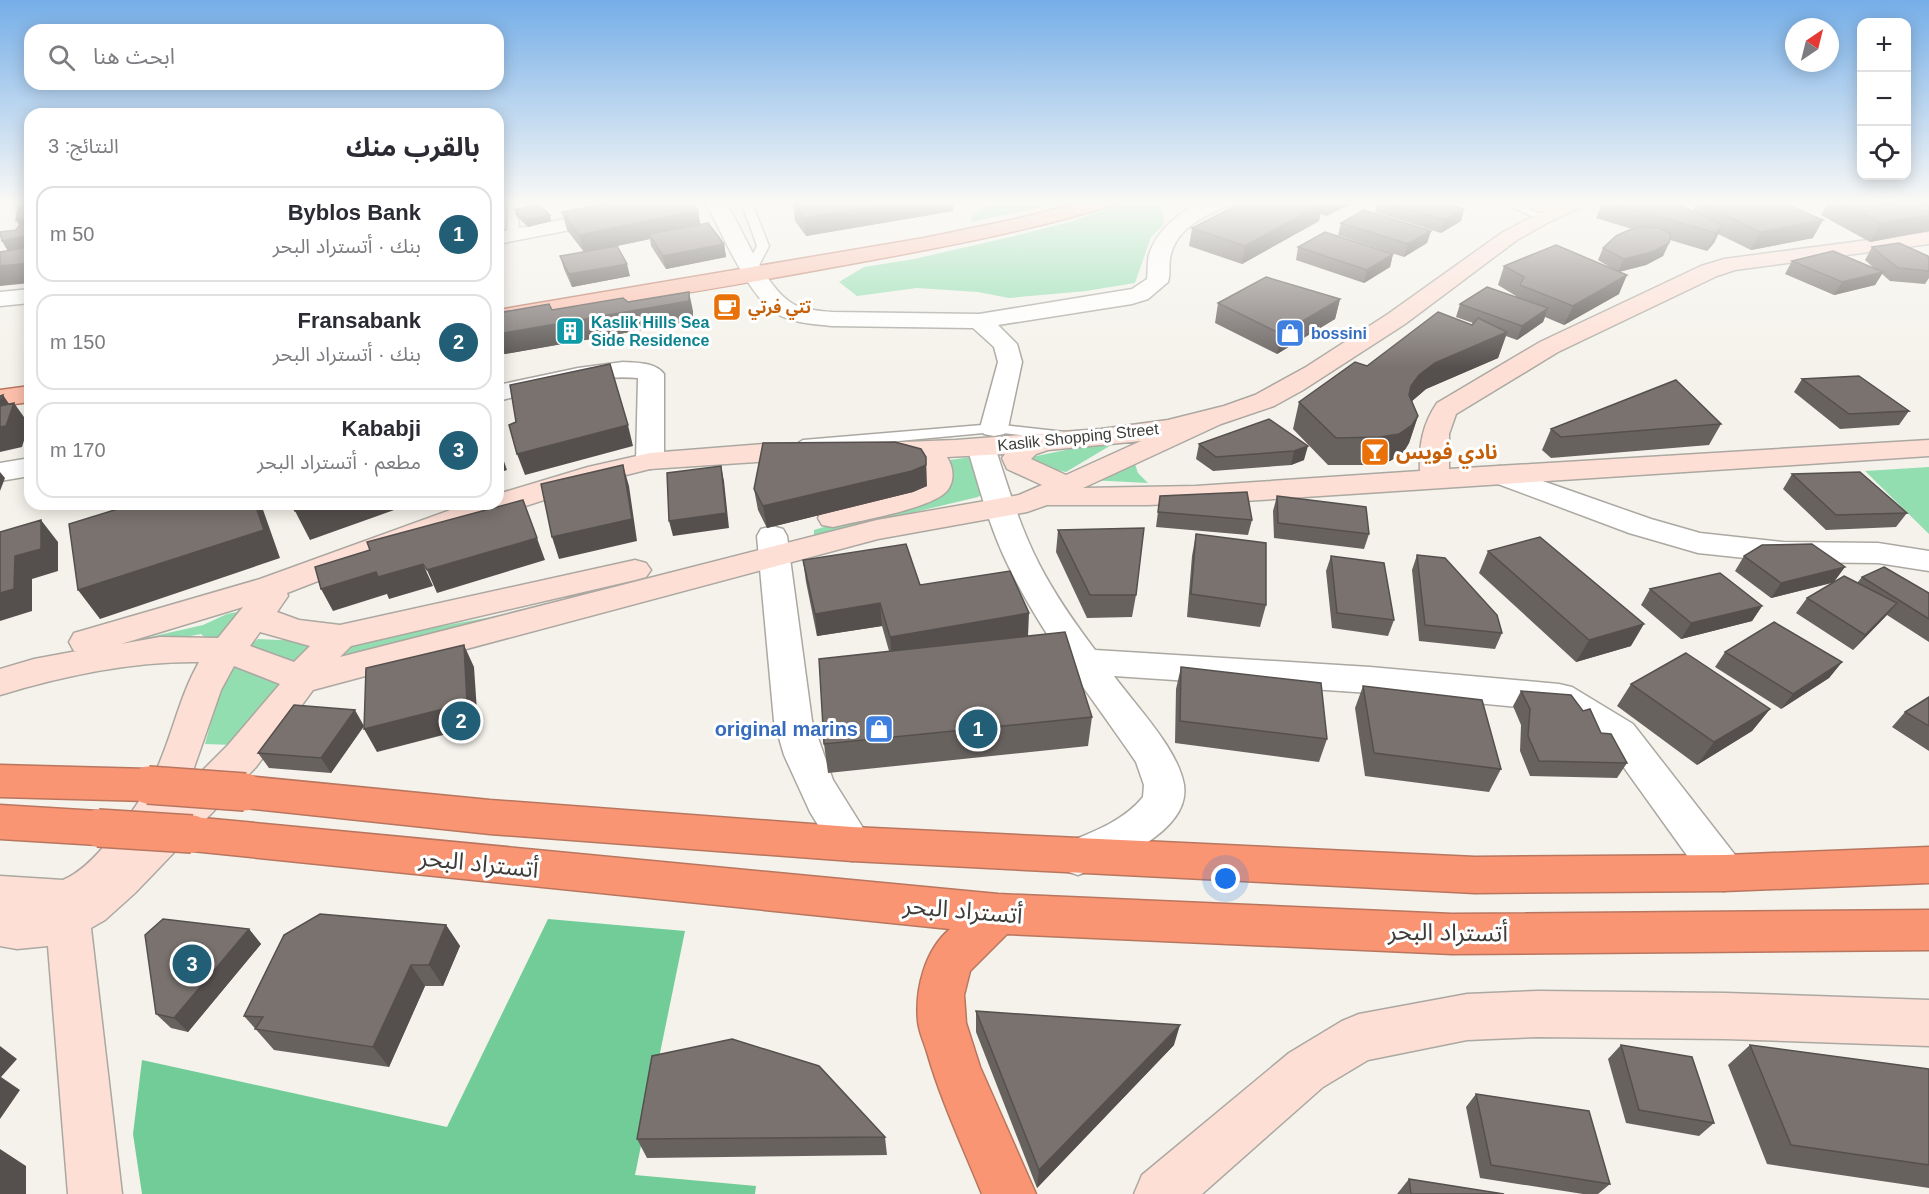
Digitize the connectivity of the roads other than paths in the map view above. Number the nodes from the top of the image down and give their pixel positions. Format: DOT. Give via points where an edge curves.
graph roads {
  1 [pos="746,257"];
  2 [pos="760,257"];
  3 [pos="845,257"];
  4 [pos="1160,257"];
  5 [pos="1483,257"];
  6 [pos="1787,257"];
  7 [pos="754,272"];
  8 [pos="24,297"];
  9 [pos="0,299"];
  10 [pos="504,316"];
  11 [pos="979,321"];
  12 [pos="504,392"];
  13 [pos="24,395"];
  14 [pos="0,398"];
  15 [pos="1211,419"];
  16 [pos="987,437"];
  17 [pos="1087,440"];
  18 [pos="1044,442"];
  19 [pos="1929,448"];
  20 [pos="920,451"];
  21 [pos="764,452"];
  22 [pos="650,461"];
  23 [pos="24,468"];
  24 [pos="0,472"];
  25 [pos="1500,475"];
  26 [pos="1435,479"];
  27 [pos="1055,491"];
  28 [pos="504,502"];
  29 [pos="1001,509"];
  30 [pos="479,510"];
  31 [pos="774,546"];
  32 [pos="1929,561"];
  33 [pos="321,569"];
  34 [pos="260,609"];
  35 [pos="340,637"];
  36 [pos="226,650"];
  37 [pos="126,653"];
  38 [pos="1086,662"];
  39 [pos="0,677"];
  40 [pos="301,678"];
  41 [pos="0,682"];
  42 [pos="203,690"];
  43 [pos="0,765"];
  44 [pos="0,781"];
  45 [pos="87,783"];
  46 [pos="0,822"];
  47 [pos="852,844"];
  48 [pos="1078,857"];
  49 [pos="1929,865"];
  50 [pos="1724,873"];
  51 [pos="0,895"];
  52 [pos="998,914"];
  53 [pos="68,919"];
  54 [pos="0,926"];
  55 [pos="1929,930"];
  56 [pos="1929,1023"];
  57 [pos="95,1194"];
  58 [pos="1009,1194"];
  59 [pos="1161,1194"];
  1 -- 7 [label="street"];
  2 -- 7 [label="lane"];
  3 -- 7 [label="main road"];
  4 -- 11 [label="street" via="1157,282 1140,294"];
  5 -- 15 [label="main road, Kaslik Shopping Street" via="1294,385 1261,403"];
  6 -- 26 [label="main road" via="1709,271 1549,347 1446,409 1437,422"];
  7 -- 10 [label="main road"];
  7 -- 11 [label="street" via="780,307 810,317"];
  8 -- 9 [label="street"];
  11 -- 16 [label="street" via="1005,344 1010,362"];
  12 -- 22 [label="street" via="614,370 644,370 651,374 652,387"];
  13 -- 14 [label="main road"];
  15 -- 17 [label="main road, Kaslik Shopping Street"];
  15 -- 27 [label="main road"];
  16 -- 17 [label="lane" via="1041,431"];
  16 -- 18 [label="main road, Kaslik Shopping Street"];
  16 -- 20 [label="main road, Kaslik Shopping Street"];
  16 -- 21 [label="lane" via="809,444"];
  16 -- 29 [label="street"];
  17 -- 18 [label="main road, Kaslik Shopping Street"];
  18 -- 27 [label="main road" via="1021,451 1017,463"];
  19 -- 25 [label="main road"];
  20 -- 21 [label="main road, Kaslik Shopping Street"];
  20 -- 31 [label="main road" via="933,457 939,476 926,493"];
  21 -- 22 [label="main road, Kaslik Shopping Street"];
  22 -- 28 [label="main road, Kaslik Shopping Street"];
  23 -- 24 [label="street"];
  25 -- 26 [label="main road"];
  25 -- 32 [label="street" via="1698,543 1783,552 1878,553"];
  26 -- 27 [label="main road" via="1151,497"];
  27 -- 29 [label="main road"];
  29 -- 31 [label="main road"];
  29 -- 38 [label="street" via="1029,577"];
  30 -- 33 [label="main road, Kaslik Shopping Street"];
  31 -- 35 [label="main road"];
  31 -- 40 [label="main road" via="401,656"];
  31 -- 47 [label="street" via="799,745 819,795"];
  33 -- 34 [label="main road" via="280,590"];
  33 -- 39 [label="main road" via="65,649"];
  34 -- 35 [label="main road" via="260,618 285,630"];
  34 -- 36 [label="main road"];
  35 -- 40 [label="main road"];
  36 -- 37 [label="main road"];
  36 -- 40 [label="main road"];
  36 -- 42 [label="main road"];
  37 -- 41 [label="main road"];
  37 -- 42 [label="main road" via="171,668"];
  38 -- 48 [label="street" via="1161,773 1164,797 1151,818"];
  38 -- 50 [label="street" via="1370,680 1559,697 1620,734"];
  40 -- 53 [label="main road" via="242,756 154,847 90,906"];
  42 -- 51 [label="main road" via="174,775 151,819 102,877 86,890 66,898"];
  43 -- 45 [label="highway" via="62,774"];
  44 -- 45 [label="highway"];
  45 -- 47 [label="highway, bridge" via="244,792 490,817"];
  46 -- 52 [label="highway, أتستراد البحر, bridge" via="192,834"];
  47 -- 48 [label="highway"];
  48 -- 50 [label="highway" via="1475,874"];
  49 -- 50 [label="highway"];
  52 -- 55 [label="highway, أتستراد البحر" via="1452,934"];
  52 -- 58 [label="highway" via="949,963 940,995 942,1023 957,1071"];
  53 -- 54 [label="main road" via="41,927"];
  53 -- 57 [label="main road"];
  56 -- 59 [label="main road" via="1538,1014 1467,1017 1359,1038 1306,1071"];
}
